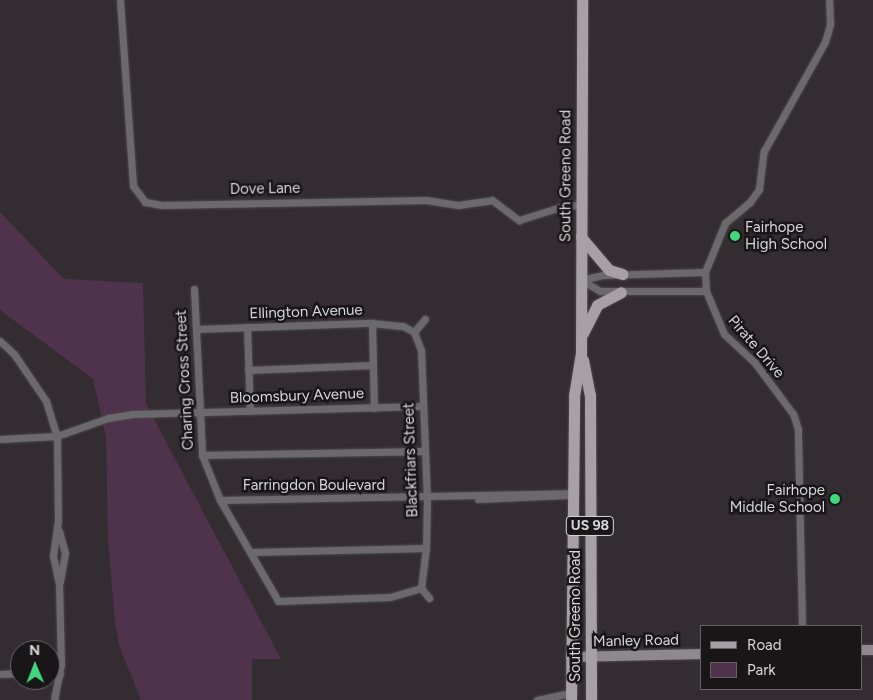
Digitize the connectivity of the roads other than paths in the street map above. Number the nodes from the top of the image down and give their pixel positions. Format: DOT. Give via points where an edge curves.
graph roads {
  1 [pos="120,0"];
  2 [pos="582,0"];
  3 [pos="829,0"];
  4 [pos="581,205"];
  5 [pos="581,237"];
  6 [pos="705,272"];
  7 [pos="622,274"];
  8 [pos="581,280"];
  9 [pos="194,289"];
  10 [pos="706,291"];
  11 [pos="621,292"];
  12 [pos="425,319"];
  13 [pos="372,323"];
  14 [pos="247,327"];
  15 [pos="196,329"];
  16 [pos="414,332"];
  17 [pos="581,337"];
  18 [pos="0,341"];
  19 [pos="581,353"];
  20 [pos="373,365"];
  21 [pos="248,370"];
  22 [pos="422,406"];
  23 [pos="374,408"];
  24 [pos="250,411"];
  25 [pos="199,412"];
  26 [pos="56,436"];
  27 [pos="0,439"];
  28 [pos="424,451"];
  29 [pos="202,455"];
  30 [pos="572,493"];
  31 [pos="427,497"];
  32 [pos="220,500"];
  33 [pos="58,521"];
  34 [pos="426,548"];
  35 [pos="252,552"];
  36 [pos="59,584"];
  37 [pos="421,588"];
  38 [pos="429,598"];
  39 [pos="802,625"];
  40 [pos="60,640"];
  41 [pos="700,654"];
  42 [pos="571,657"];
  43 [pos="591,657"];
  44 [pos="571,696"];
  45 [pos="537,700"];
  46 [pos="591,700"];
  1 -- 4 [label="street, Dove Lane" via="133,186 145,202 162,206 417,200 458,205 492,200 519,220 564,206"];
  2 -- 4 [label="main road, South Greeno Road / US 98"];
  3 -- 6 [label="street, Pirate Drive" via="830,24 825,42 764,151 759,188 750,202 725,223"];
  4 -- 5 [label="main road, South Greeno Road / US 98"];
  5 -- 7 [label="main road" via="609,270"];
  5 -- 8 [label="main road, South Greeno Road / US 98"];
  6 -- 7 [label="street"];
  6 -- 10 [label="street, Pirate Drive"];
  7 -- 8 [label="street"];
  8 -- 11 [label="street" via="600,291"];
  8 -- 17 [label="main road, South Greeno Road / US 98"];
  9 -- 15 [label="street, Charing Cross Street"];
  10 -- 11 [label="street"];
  10 -- 39 [label="street, Pirate Drive" via="724,334 755,363 793,414 798,429"];
  11 -- 17 [label="main road" via="597,305"];
  12 -- 16 [label="street"];
  13 -- 14 [label="street, Ellington Avenue"];
  13 -- 16 [label="street, Ellington Avenue" via="403,326"];
  13 -- 20 [label="street"];
  14 -- 15 [label="street, Ellington Avenue"];
  14 -- 21 [label="street"];
  15 -- 25 [label="street, Charing Cross Street"];
  16 -- 22 [label="street, Blackfriars Street" via="421,350"];
  17 -- 19 [label="main road, South Greeno Road / US 98"];
  18 -- 26 [label="street" via="14,354 46,401"];
  19 -- 30 [label="main road, South Greeno Road / US 98" via="574,396"];
  19 -- 43 [label="main road, South Greeno Road / US 98" via="590,395"];
  20 -- 21 [label="street"];
  20 -- 23 [label="street"];
  21 -- 24 [label="street"];
  22 -- 23 [label="street, Bloomsbury Avenue"];
  22 -- 28 [label="street, Blackfriars Street"];
  23 -- 24 [label="street, Bloomsbury Avenue"];
  24 -- 25 [label="street, Bloomsbury Avenue"];
  25 -- 26 [label="street, Bloomsbury Avenue" via="120,415"];
  25 -- 29 [label="street, Charing Cross Street"];
  26 -- 27 [label="street, Bloomsbury Avenue"];
  26 -- 33 [label="street"];
  28 -- 29 [label="street"];
  28 -- 31 [label="street, Blackfriars Street"];
  29 -- 32 [label="street, Charing Cross Street"];
  30 -- 31 [label="street, Farringdon Boulevard" via="557,497"];
  30 -- 42 [label="main road, South Greeno Road / US 98"];
  31 -- 32 [label="street, Farringdon Boulevard"];
  31 -- 34 [label="street, Blackfriars Street"];
  32 -- 35 [label="street, Charing Cross Street"];
  33 -- 36 [label="street" via="53,556"];
  33 -- 36 [label="street" via="65,553"];
  34 -- 35 [label="street"];
  34 -- 37 [label="street, Blackfriars Street"];
  35 -- 37 [label="street, Charing Cross Street" via="278,601 390,597"];
  36 -- 40 [label="street"];
  37 -- 38 [label="street"];
  41 -- 43 [label="street, Manley Road"];
  42 -- 43 [label="street, Manley Road"];
  42 -- 44 [label="main road, South Greeno Road / US 98"];
  43 -- 46 [label="main road, South Greeno Road / US 98"];
  44 -- 45 [label="street"];
}
